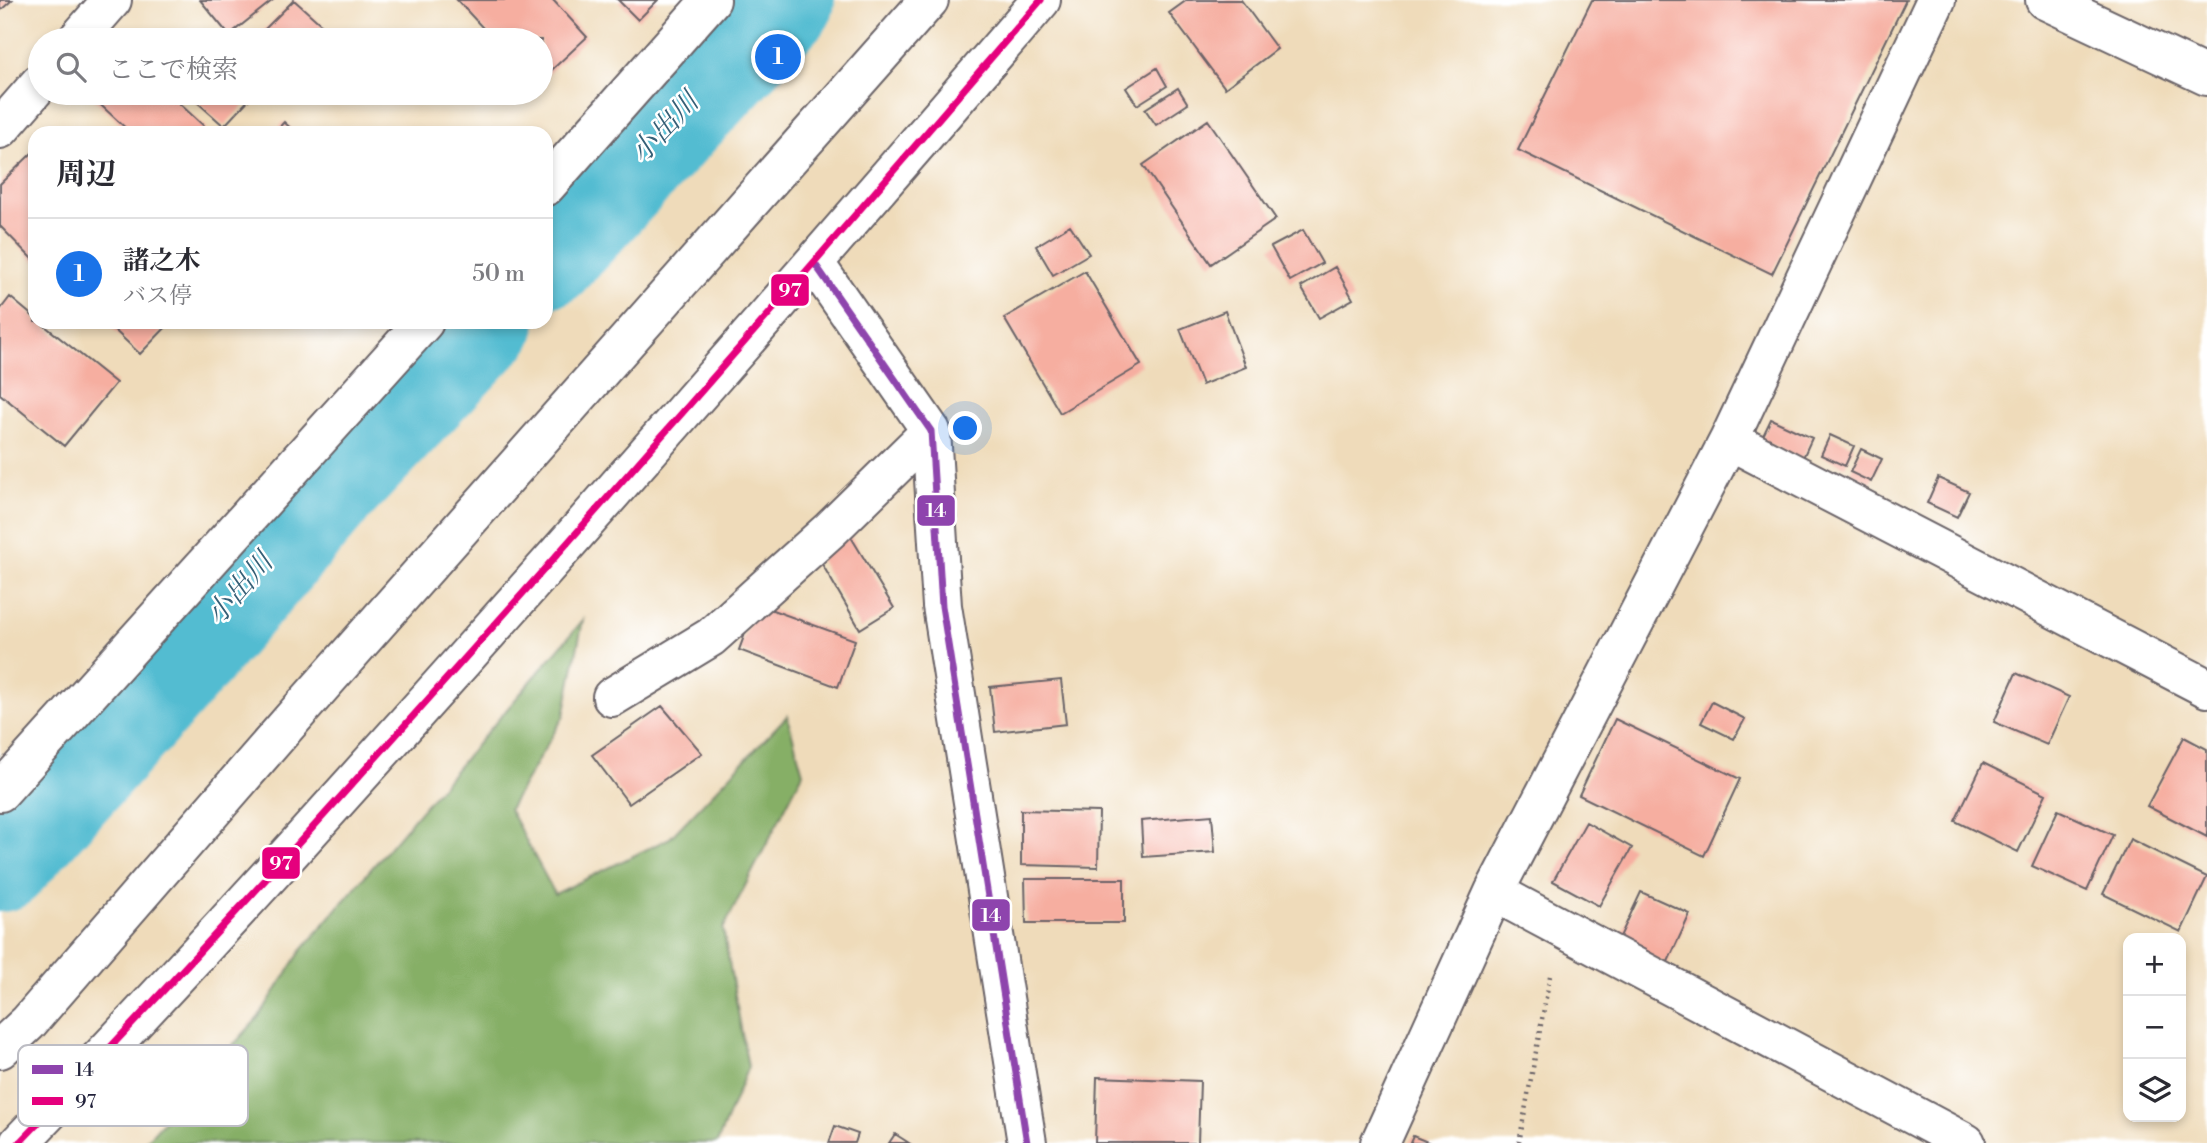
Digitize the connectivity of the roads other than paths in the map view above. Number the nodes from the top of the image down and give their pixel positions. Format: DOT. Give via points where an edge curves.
graph roads {
  1 [pos="112,0"];
  2 [pos="711,0"];
  3 [pos="929,0"];
  4 [pos="1041,0"];
  5 [pos="1936,0"];
  6 [pos="2045,0"];
  7 [pos="88,28"];
  8 [pos="2207,76"];
  9 [pos="28,97"];
  10 [pos="0,129"];
  11 [pos="553,178"];
  12 [pos="815,264"];
  13 [pos="418,329"];
  14 [pos="931,431"];
  15 [pos="1729,440"];
  16 [pos="2207,688"];
  17 [pos="612,697"];
  18 [pos="0,792"];
  19 [pos="1494,892"];
  20 [pos="113,1045"];
  21 [pos="0,1049"];
  22 [pos="35,1126"];
  23 [pos="19,1143"];
  24 [pos="1027,1143"];
  25 [pos="1380,1143"];
  26 [pos="1966,1143"];
  1 -- 7 [label="street"];
  2 -- 11 [label="street"];
  3 -- 21 [label="street" via="28,1023"];
  4 -- 12 [label="street"];
  5 -- 15 [label="street"];
  6 -- 8 [label="street"];
  9 -- 10 [label="street"];
  12 -- 14 [label="street"];
  12 -- 20 [label="street" via="311,831"];
  13 -- 18 [label="street"];
  14 -- 17 [label="street" via="711,637"];
  14 -- 24 [label="street" via="942,606"];
  15 -- 16 [label="street"];
  15 -- 19 [label="street"];
  19 -- 25 [label="street"];
  19 -- 26 [label="street"];
  22 -- 23 [label="street"];
}
